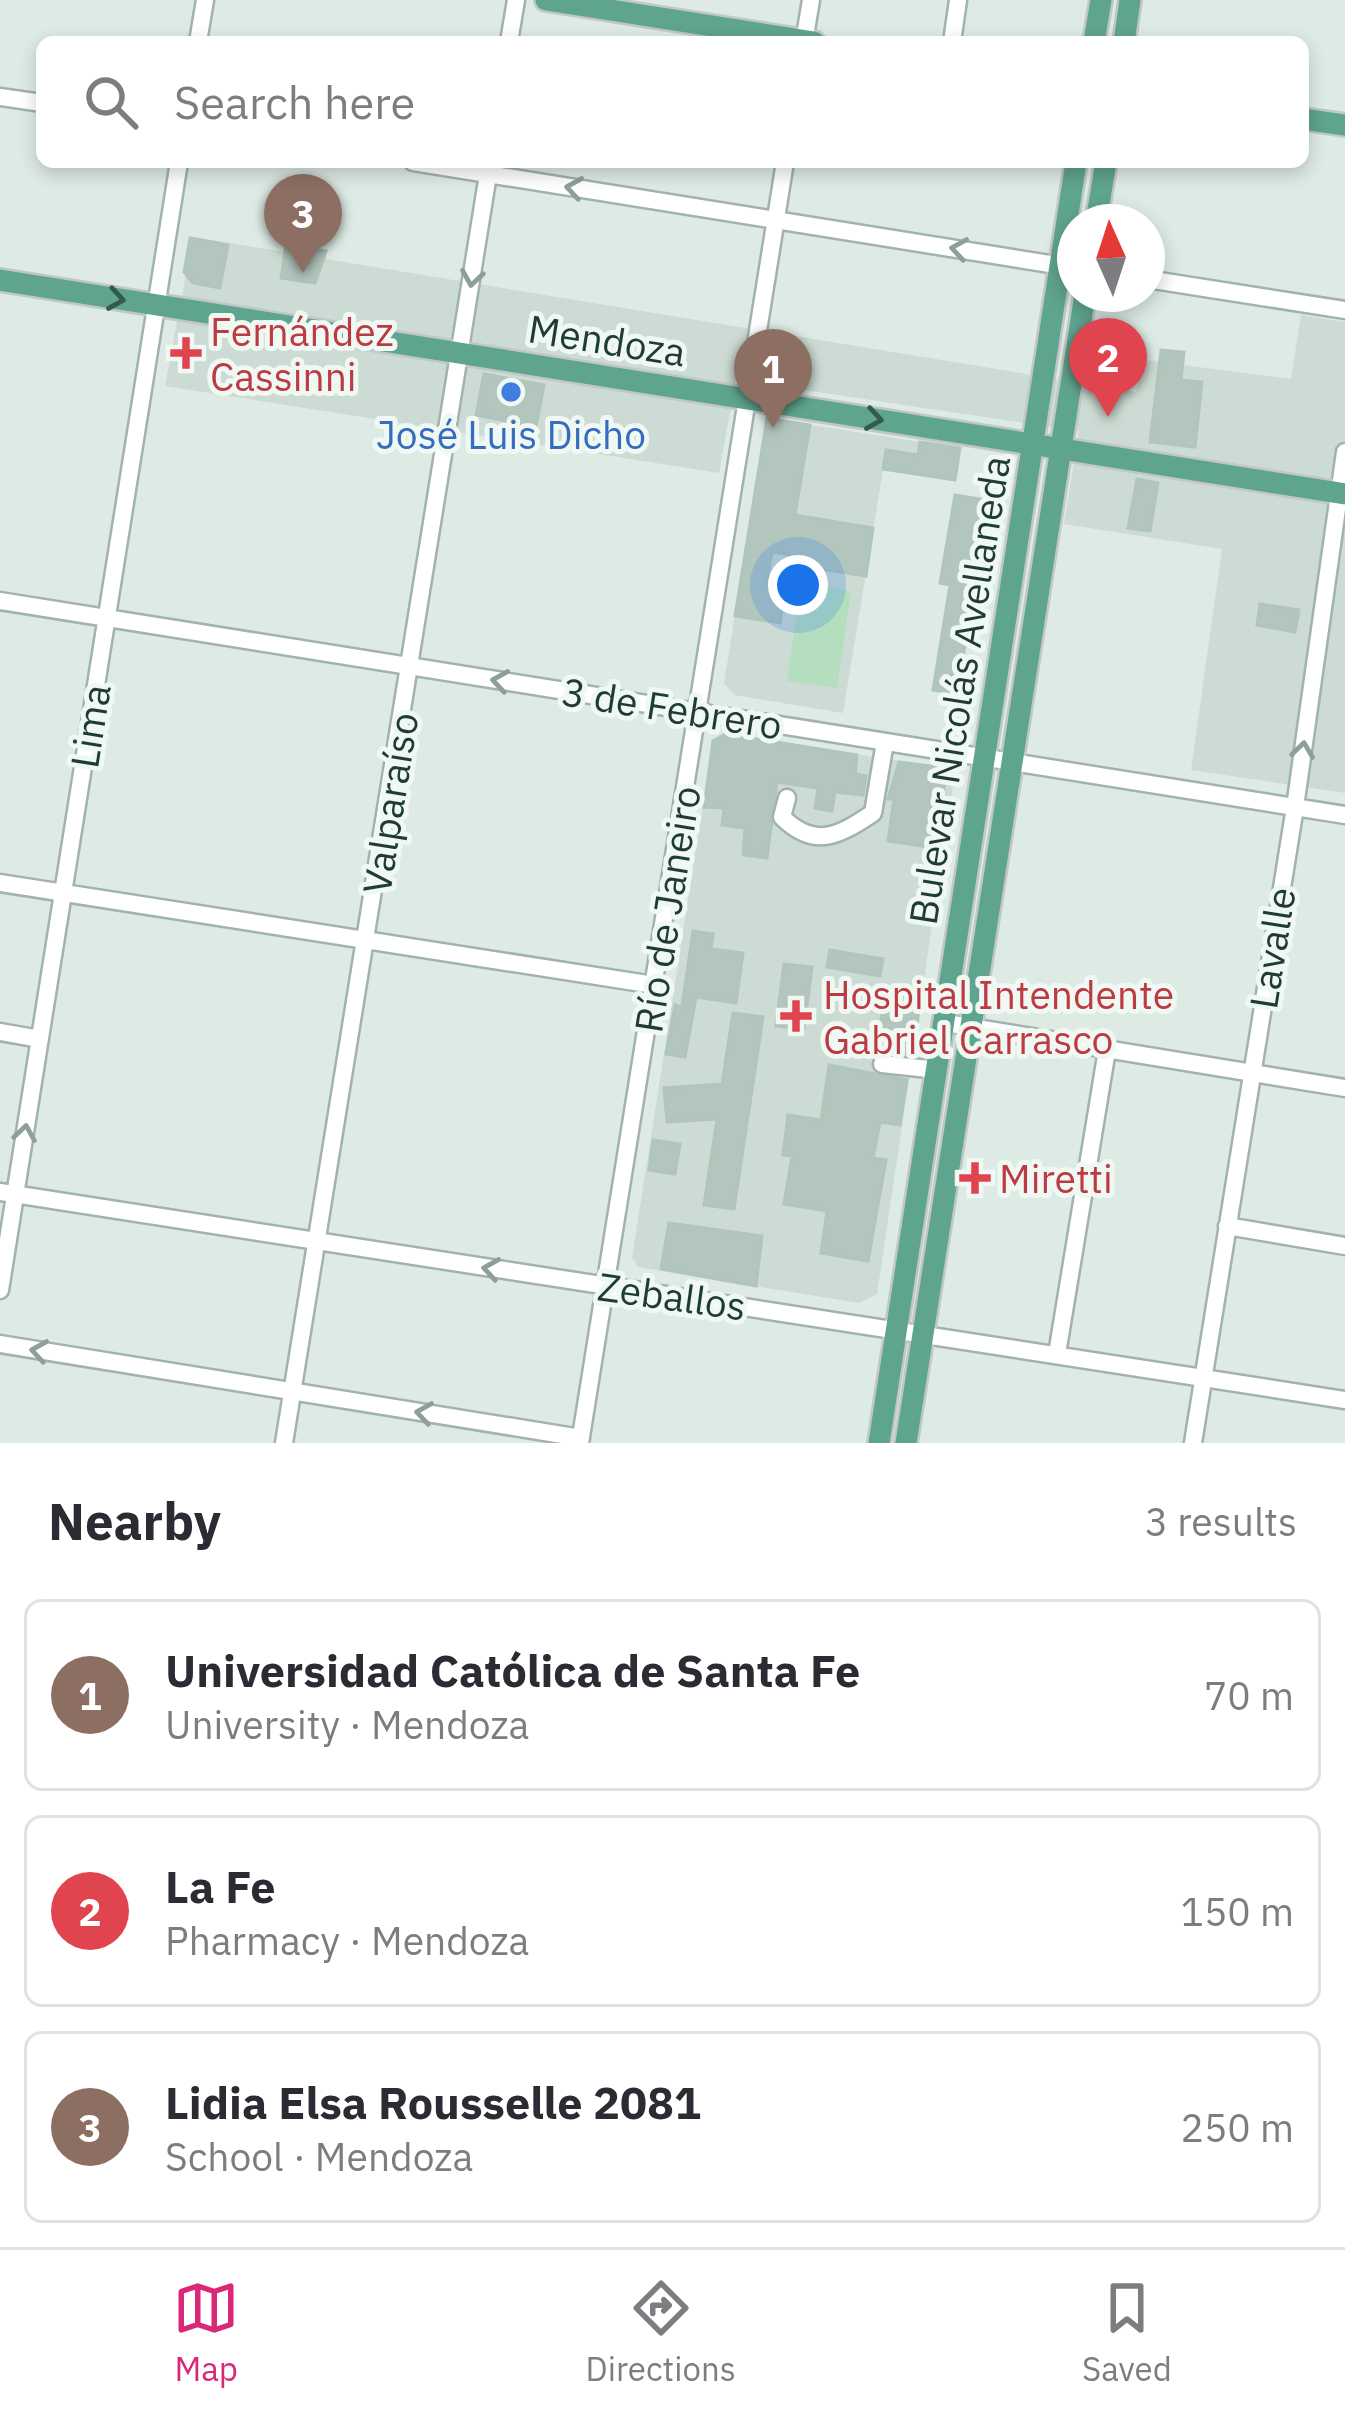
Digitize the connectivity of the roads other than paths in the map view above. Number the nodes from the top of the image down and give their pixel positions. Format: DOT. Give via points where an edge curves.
graph roads {
  1 [pos="205,0"];
  2 [pos="516,0"];
  3 [pos="546,0"];
  4 [pos="811,0"];
  5 [pos="958,0"];
  6 [pos="1101,0"];
  7 [pos="1130,0"];
  8 [pos="658,9"];
  9 [pos="199,36"];
  10 [pos="510,36"];
  11 [pos="781,36"];
  12 [pos="805,36"];
  13 [pos="953,36"];
  14 [pos="1095,36"];
  15 [pos="1125,36"];
  16 [pos="0,97"];
  17 [pos="36,102"];
  18 [pos="1309,120"];
  19 [pos="1345,125"];
  20 [pos="178,168"];
  21 [pos="489,168"];
  22 [pos="784,168"];
  23 [pos="1076,168"];
  24 [pos="1105,168"];
  25 [pos="1073,204"];
  26 [pos="1099,204"];
  27 [pos="776,220"];
  28 [pos="1057,265"];
  29 [pos="0,280"];
  30 [pos="1165,282"];
  31 [pos="156,305"];
  32 [pos="1345,310"];
  33 [pos="1059,312"];
  34 [pos="1082,312"];
  35 [pos="460,354"];
  36 [pos="748,399"];
  37 [pos="1034,445"];
  38 [pos="1060,449"];
  39 [pos="1345,452"];
  40 [pos="1342,494"];
  41 [pos="0,601"];
  42 [pos="107,618"];
  43 [pos="411,667"];
  44 [pos="699,712"];
  45 [pos="885,742"];
  46 [pos="982,759"];
  47 [pos="1009,763"];
  48 [pos="787,798"];
  49 [pos="1295,807"];
  50 [pos="1345,815"];
  51 [pos="0,883"];
  52 [pos="63,892"];
  53 [pos="369,940"];
  54 [pos="654,985"];
  55 [pos="946,1023"];
  56 [pos="972,1028"];
  57 [pos="0,1032"];
  58 [pos="40,1039"];
  59 [pos="1107,1050"];
  60 [pos="882,1064"];
  61 [pos="938,1070"];
  62 [pos="1252,1073"];
  63 [pos="1345,1088"];
  64 [pos="7,1193"];
  65 [pos="1227,1226"];
  66 [pos="317,1241"];
  67 [pos="1345,1246"];
  68 [pos="606,1288"];
  69 [pos="0,1290"];
  70 [pos="898,1327"];
  71 [pos="924,1331"];
  72 [pos="0,1345"];
  73 [pos="1057,1354"];
  74 [pos="1203,1380"];
  75 [pos="292,1393"];
  76 [pos="1345,1400"];
  77 [pos="581,1440"];
  78 [pos="284,1443"];
  79 [pos="879,1443"];
  80 [pos="906,1443"];
  81 [pos="1193,1443"];
  1 -- 9 [label="street"];
  2 -- 10 [label="street"];
  3 -- 8 [label="main road"];
  4 -- 12 [label="street"];
  5 -- 13 [label="street"];
  6 -- 14 [label="main road"];
  7 -- 15 [label="main road"];
  8 -- 11 [label="main road"];
  16 -- 17 [label="street"];
  18 -- 19 [label="main road"];
  20 -- 31 [label="street, Lima"];
  27 -- 21 [label="street, one-way"];
  21 -- 35 [label="street, Valparaíso, one-way"];
  22 -- 27 [label="street, Río de Janeiro"];
  23 -- 25 [label="main road, Bulevar Nicolás Avellaneda"];
  24 -- 26 [label="main road"];
  28 -- 27 [label="street, one-way"];
  27 -- 36 [label="street, Río de Janeiro"];
  29 -- 31 [label="main road, Mendoza, one-way"];
  30 -- 32 [label="street"];
  31 -- 35 [label="main road, Mendoza"];
  31 -- 42 [label="street, Lima"];
  33 -- 37 [label="main road, Bulevar Nicolás Avellaneda"];
  34 -- 38 [label="main road, Bulevar Nicolás Avellaneda"];
  35 -- 36 [label="main road, Mendoza"];
  35 -- 43 [label="street, Valparaíso"];
  36 -- 37 [label="main road, Mendoza, one-way"];
  36 -- 44 [label="street, Río de Janeiro"];
  37 -- 38 [label="main road, Mendoza"];
  37 -- 46 [label="main road, Bulevar Nicolás Avellaneda"];
  38 -- 40 [label="main road, Mendoza"];
  38 -- 47 [label="main road, Bulevar Nicolás Avellaneda"];
  39 -- 40 [label="street, Lavalle"];
  49 -- 40 [label="street, Lavalle, one-way"];
  41 -- 42 [label="street, 3 de Febrero"];
  42 -- 43 [label="street, 3 de Febrero"];
  42 -- 52 [label="street, Lima"];
  44 -- 43 [label="street, 3 de Febrero, one-way"];
  43 -- 53 [label="street, Valparaíso"];
  44 -- 45 [label="street, 3 de Febrero"];
  44 -- 54 [label="street, Río de Janeiro"];
  45 -- 46 [label="street, 3 de Febrero"];
  45 -- 48 [label="street" via="873,813 838,837 798,832 782,817"];
  46 -- 47 [label="street, 3 de Febrero"];
  46 -- 55 [label="main road, Bulevar Nicolás Avellaneda"];
  47 -- 49 [label="street, 3 de Febrero"];
  47 -- 56 [label="main road, Bulevar Nicolás Avellaneda"];
  49 -- 50 [label="street, 3 de Febrero"];
  49 -- 62 [label="street, Lavalle"];
  51 -- 52 [label="street"];
  52 -- 53 [label="street"];
  52 -- 58 [label="street, Lima"];
  53 -- 54 [label="street"];
  53 -- 66 [label="street, Valparaíso"];
  54 -- 68 [label="street, Río de Janeiro"];
  55 -- 56 [label="street"];
  55 -- 61 [label="main road, Bulevar Nicolás Avellaneda"];
  56 -- 59 [label="street"];
  56 -- 71 [label="main road, Bulevar Nicolás Avellaneda"];
  57 -- 58 [label="street"];
  64 -- 58 [label="street, Lima, one-way"];
  59 -- 62 [label="street"];
  59 -- 73 [label="street"];
  60 -- 61 [label="street"];
  61 -- 70 [label="main road, Bulevar Nicolás Avellaneda"];
  62 -- 63 [label="street"];
  62 -- 65 [label="street, Lavalle"];
  64 -- 66 [label="street, Zeballos"];
  64 -- 69 [label="street, Lima"];
  65 -- 67 [label="street"];
  65 -- 74 [label="street, Lavalle"];
  68 -- 66 [label="street, Zeballos, one-way"];
  66 -- 75 [label="street, Valparaíso"];
  68 -- 70 [label="street, Zeballos"];
  68 -- 77 [label="street, Río de Janeiro"];
  70 -- 71 [label="street, Zeballos"];
  70 -- 79 [label="main road, Bulevar Nicolás Avellaneda"];
  71 -- 73 [label="street, Zeballos"];
  71 -- 80 [label="main road, Bulevar Nicolás Avellaneda"];
  75 -- 72 [label="street, one-way"];
  73 -- 74 [label="street, Zeballos"];
  74 -- 76 [label="street, Zeballos"];
  74 -- 81 [label="street, Lavalle"];
  77 -- 75 [label="street, one-way"];
  75 -- 78 [label="street, Valparaíso"];
}
